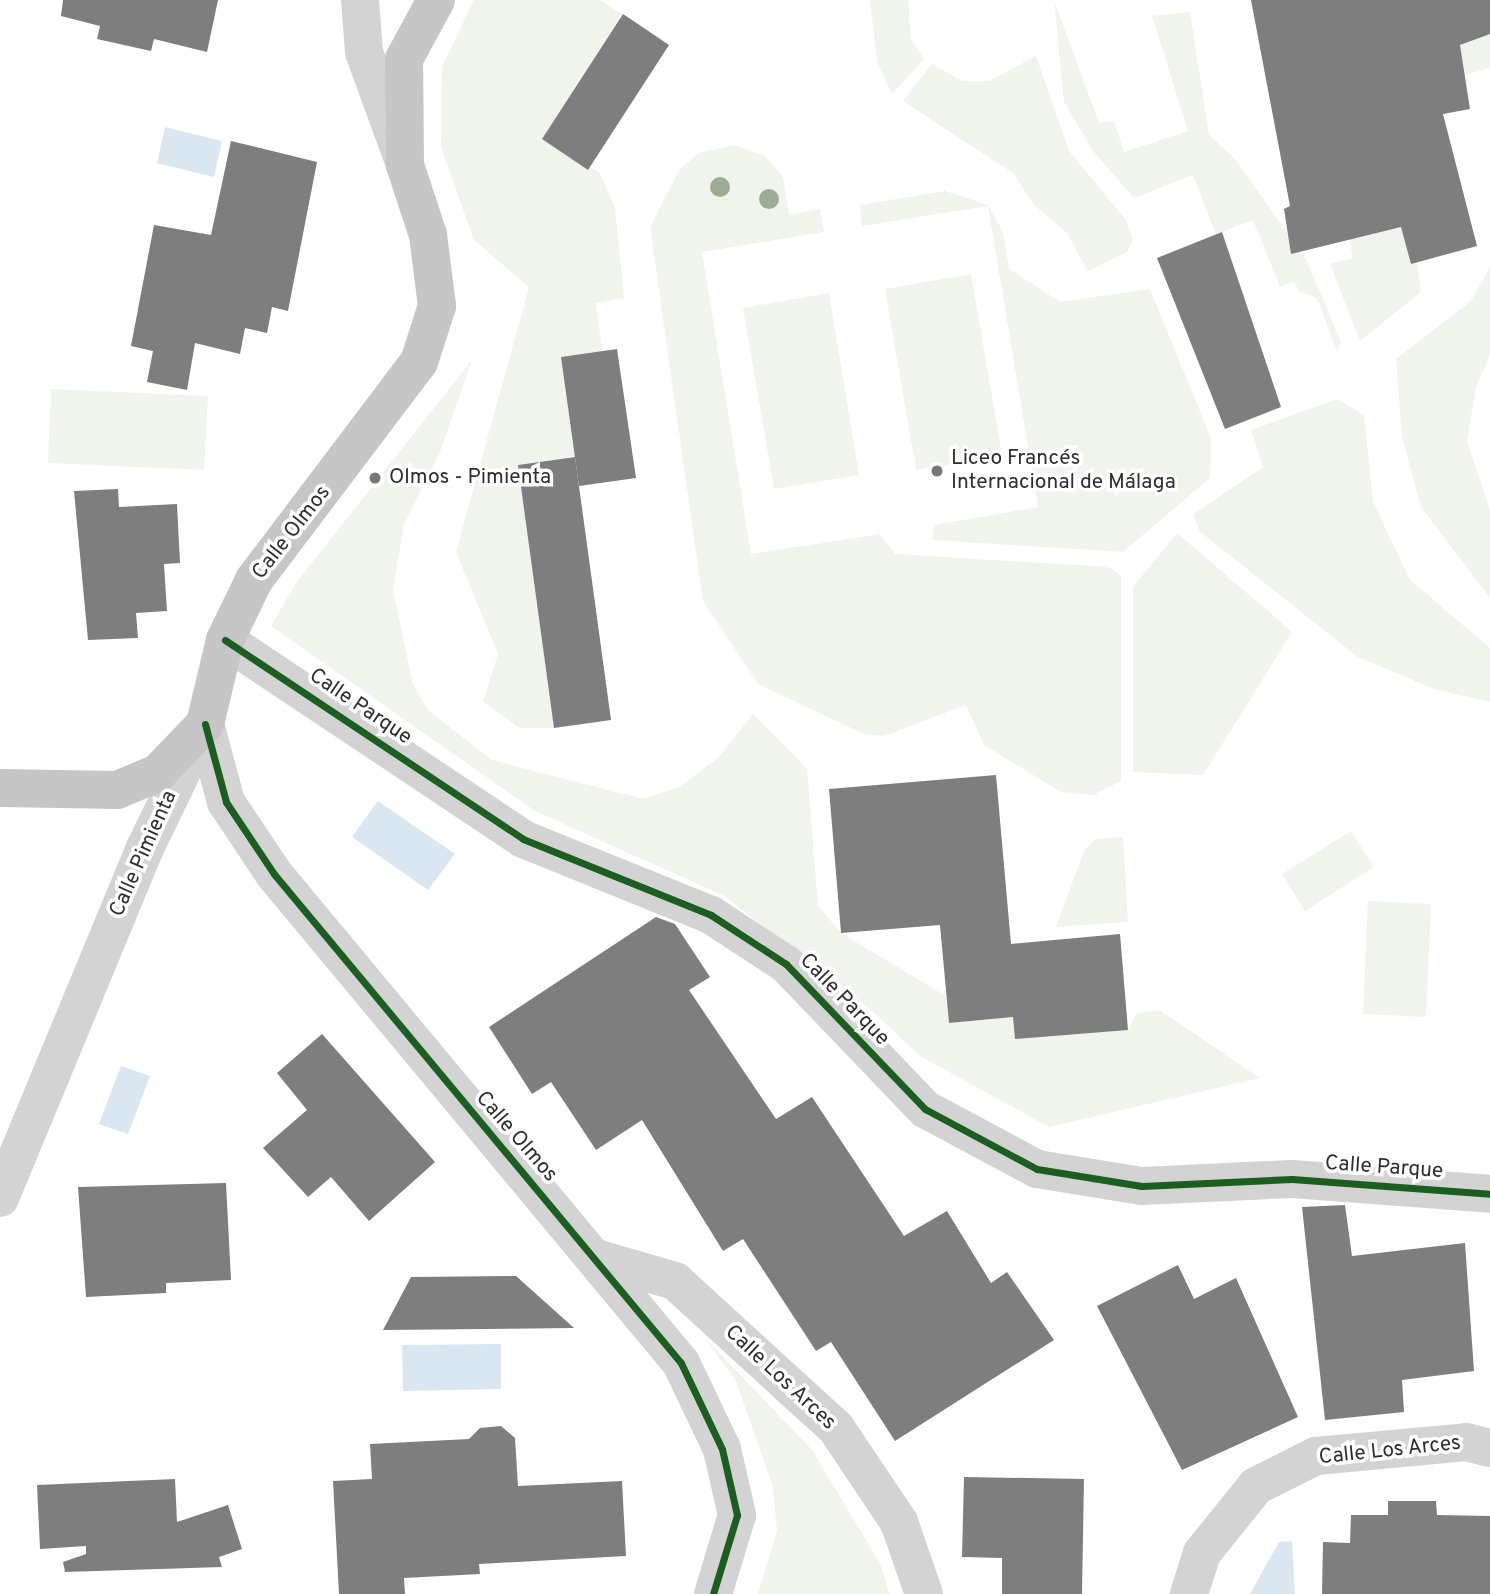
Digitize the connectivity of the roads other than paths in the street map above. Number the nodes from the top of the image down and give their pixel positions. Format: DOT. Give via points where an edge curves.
graph roads {
  1 [pos="360,0"];
  2 [pos="436,0"];
  3 [pos="405,165"];
  4 [pos="226,640"];
  5 [pos="205,724"];
  6 [pos="0,788"];
  7 [pos="1490,1194"];
  8 [pos="0,1198"];
  9 [pos="600,1259"];
  10 [pos="1490,1448"];
  11 [pos="713,1594"];
  12 [pos="924,1594"];
  13 [pos="1189,1594"];
  1 -- 3 [label="street" via="364,52"];
  2 -- 3 [label="main road, Calle Olmos" via="404,59"];
  3 -- 4 [label="main road, Calle Olmos" via="428,235 437,306 419,362 254,580"];
  4 -- 5 [label="main road, Calle Olmos"];
  4 -- 7 [label="street, Calle Parque" via="523,839 711,915 786,964 925,1109 1037,1169 1142,1186 1292,1179"];
  5 -- 6 [label="main road, Calle Pimienta" via="158,773 117,790"];
  5 -- 8 [label="street, Calle Pimienta" via="145,848"];
  5 -- 9 [label="street, Calle Olmos" via="226,802 274,874"];
  9 -- 11 [label="street, Calle Olmos" via="681,1363 722,1449 737,1515"];
  9 -- 12 [label="street, Calle Los Arces" via="675,1281 836,1428 899,1522"];
  10 -- 13 [label="street, Calle Los Arces" via="1466,1442 1316,1456 1256,1486 1202,1553"];
}
